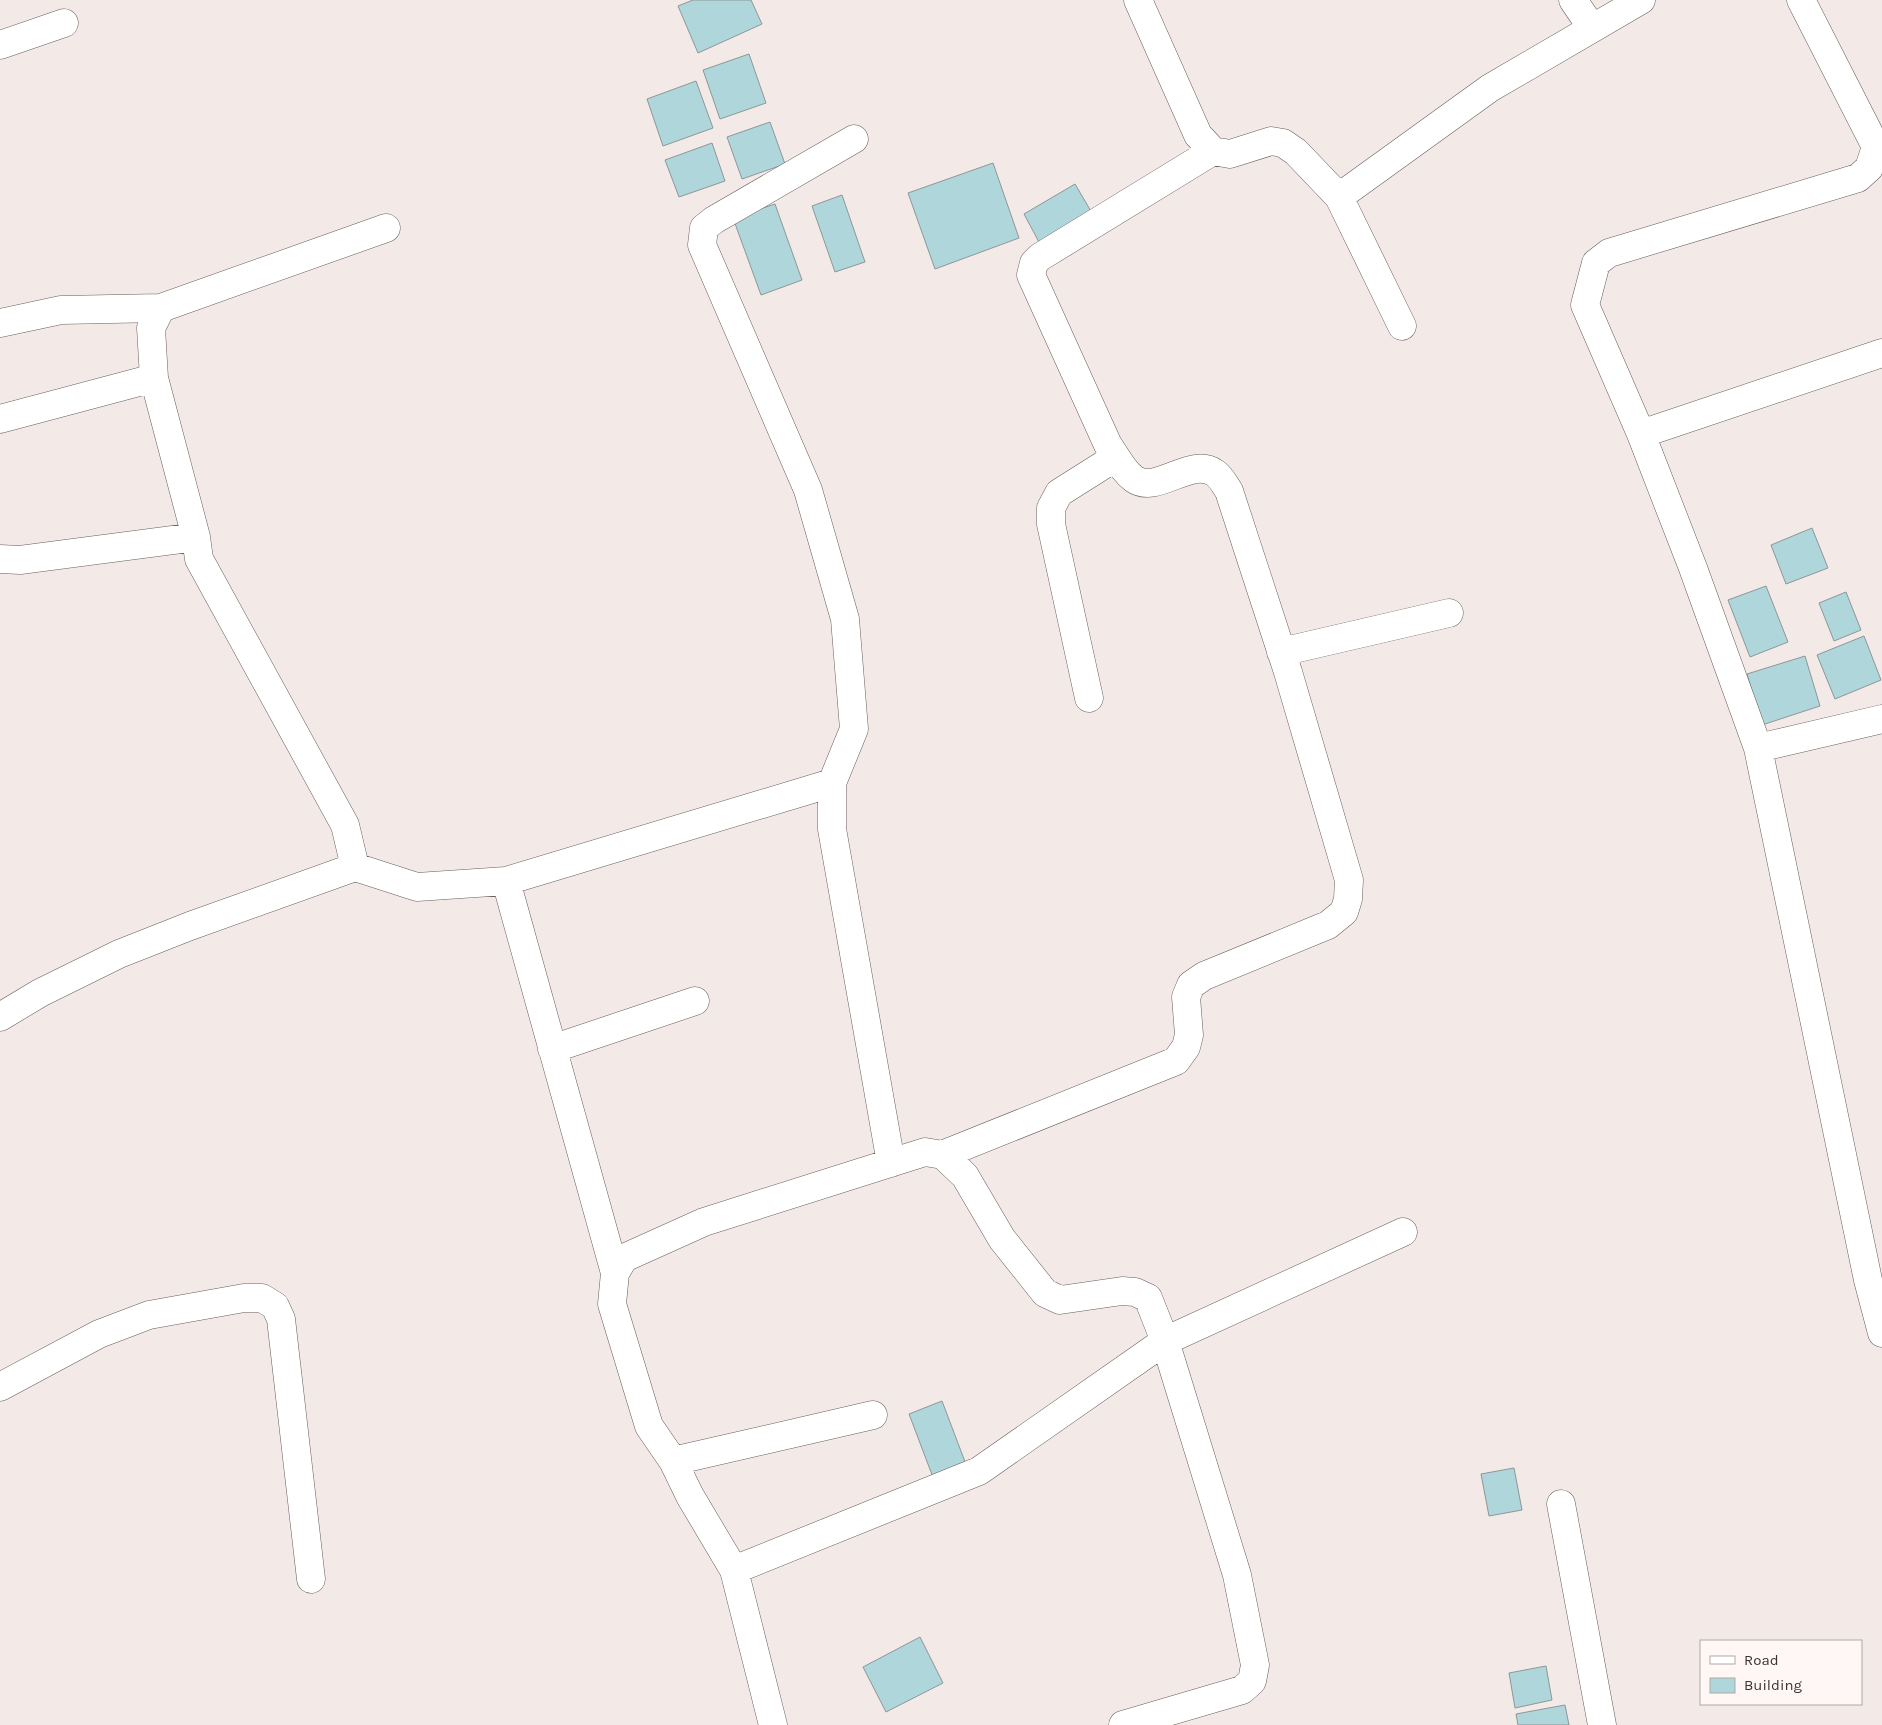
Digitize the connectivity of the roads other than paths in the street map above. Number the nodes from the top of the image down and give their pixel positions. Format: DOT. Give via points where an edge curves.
graph roads {
  1 [pos="1138,0"];
  2 [pos="1574,0"];
  3 [pos="1641,0"];
  4 [pos="1801,0"];
  5 [pos="64,23"];
  6 [pos="1592,28"];
  7 [pos="0,45"];
  8 [pos="854,139"];
  9 [pos="1213,151"];
  10 [pos="1870,176"];
  11 [pos="1339,197"];
  12 [pos="386,228"];
  13 [pos="161,308"];
  14 [pos="0,323"];
  15 [pos="1402,326"];
  16 [pos="1882,353"];
  17 [pos="154,378"];
  18 [pos="0,419"];
  19 [pos="1641,434"];
  20 [pos="1116,457"];
  21 [pos="196,537"];
  22 [pos="0,560"];
  23 [pos="1449,613"];
  24 [pos="1281,652"];
  25 [pos="1089,698"];
  26 [pos="1882,719"];
  27 [pos="1758,748"];
  28 [pos="832,783"];
  29 [pos="354,867"];
  30 [pos="506,881"];
  31 [pos="695,1001"];
  32 [pos="0,1017"];
  33 [pos="552,1049"];
  34 [pos="942,1155"];
  35 [pos="892,1163"];
  36 [pos="1403,1232"];
  37 [pos="615,1273"];
  38 [pos="1882,1333"];
  39 [pos="1165,1340"];
  40 [pos="0,1387"];
  41 [pos="873,1415"];
  42 [pos="673,1460"];
  43 [pos="1561,1504"];
  44 [pos="734,1570"];
  45 [pos="312,1579"];
  46 [pos="773,1725"];
  47 [pos="1123,1725"];
  48 [pos="1602,1725"];
  1 -- 9 [label="street" via="1198,135"];
  2 -- 6 [label="street"];
  3 -- 6 [label="street"];
  4 -- 10 [label="street" via="1876,147"];
  5 -- 7 [label="street"];
  6 -- 11 [label="street" via="1490,88"];
  8 -- 28 [label="street" via="714,220 704,228 702,245 808,490 846,619 854,729"];
  9 -- 11 [label="street" via="1230,154 1271,141 1283,144 1296,152"];
  9 -- 20 [label="street" via="1034,263 1031,275"];
  10 -- 19 [label="street" via="1608,253 1596,263 1585,305"];
  11 -- 15 [label="street"];
  12 -- 13 [label="street"];
  13 -- 14 [label="street" via="61,310"];
  13 -- 17 [label="street" via="151,328"];
  16 -- 19 [label="street"];
  17 -- 18 [label="street"];
  17 -- 21 [label="street"];
  19 -- 27 [label="street"];
  20 -- 24 [label="street" via="1135,479 1147,484 1195,468 1207,468 1217,474 1229,491"];
  20 -- 25 [label="street" via="1060,493 1051,508 1051,524"];
  21 -- 22 [label="street"];
  21 -- 29 [label="street" via="199,559 345,825"];
  23 -- 24 [label="street"];
  24 -- 34 [label="street" via="1349,880 1344,912 1328,925 1204,976 1192,985 1186,997 1189,1035 1186,1047 1176,1061"];
  26 -- 27 [label="street"];
  27 -- 38 [label="street" via="1868,1280"];
  28 -- 30 [label="street"];
  28 -- 35 [label="street" via="832,829"];
  29 -- 30 [label="street" via="417,887"];
  29 -- 32 [label="street" via="119,954"];
  30 -- 33 [label="street"];
  31 -- 33 [label="street"];
  33 -- 37 [label="street"];
  34 -- 35 [label="street" via="925,1152"];
  34 -- 39 [label="street" via="965,1176 1002,1239 1045,1293 1060,1300 1122,1290 1135,1292 1148,1298"];
  35 -- 37 [label="street" via="704,1222 624,1258"];
  36 -- 39 [label="street"];
  37 -- 42 [label="street" via="612,1304 632,1372 649,1426"];
  39 -- 44 [label="street" via="979,1471"];
  39 -- 47 [label="street" via="1237,1575 1255,1665 1252,1681 1242,1690"];
  40 -- 45 [label="street" via="99,1334 149,1316 244,1298 262,1298 269,1302 275,1306 281,1319"];
  41 -- 42 [label="street"];
  42 -- 44 [label="street" via="690,1496"];
  43 -- 48 [label="street"];
  44 -- 46 [label="street"];
}
